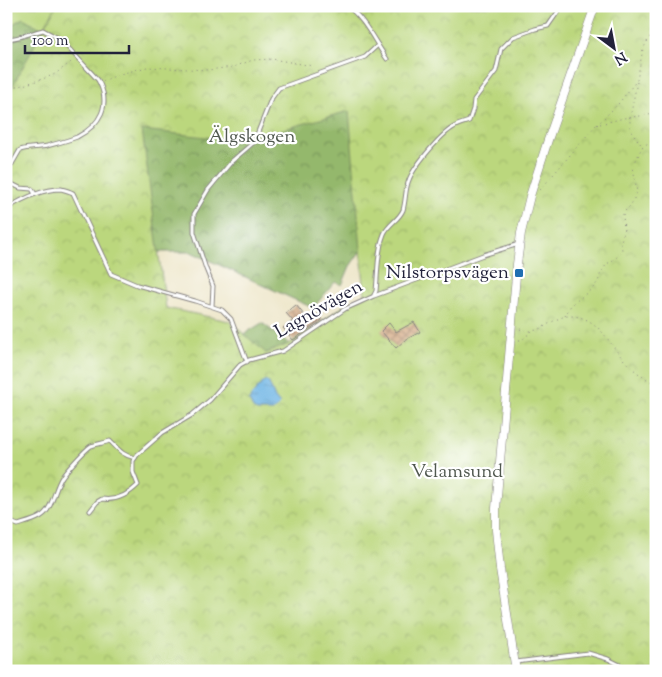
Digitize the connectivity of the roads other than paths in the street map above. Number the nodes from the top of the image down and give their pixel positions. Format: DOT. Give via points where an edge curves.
graph roads {
  1 [pos="347,6"];
  2 [pos="356,6"];
  3 [pos="562,6"];
  4 [pos="595,6"];
  5 [pos="353,10"];
  6 [pos="6,39"];
  7 [pos="378,46"];
  8 [pos="387,58"];
  9 [pos="6,168"];
  10 [pos="6,181"];
  11 [pos="35,194"];
  12 [pos="6,210"];
  13 [pos="519,244"];
  14 [pos="374,296"];
  15 [pos="212,306"];
  16 [pos="246,362"];
  17 [pos="135,458"];
  18 [pos="90,511"];
  19 [pos="6,524"];
  20 [pos="515,667"];
  21 [pos="644,671"];
  1 -- 5 [label="lane"];
  2 -- 5 [label="lane"];
  3 -- 14 [label="lane" via="548,26 513,37 501,48 496,71 474,100 469,121 445,134 414,170 402,211 384,233"];
  4 -- 13 [label="street" via="530,196"];
  5 -- 7 [label="lane"];
  6 -- 9 [label="lane" via="17,39 43,30 60,39 100,82 104,98 103,112 94,125 76,137 20,150"];
  7 -- 8 [label="lane"];
  7 -- 15 [label="lane" via="365,57 279,88 271,99 254,142 232,161 208,190 194,214 194,232 213,286"];
  10 -- 11 [label="lane" via="20,188 32,189"];
  11 -- 12 [label="lane"];
  11 -- 15 [label="lane" via="62,189 73,193 110,274"];
  13 -- 14 [label="lane, Lagnövägen"];
  13 -- 20 [label="street" via="496,508 500,569"];
  14 -- 16 [label="lane, Lagnövägen" via="346,309 283,351"];
  15 -- 16 [label="lane" via="231,319"];
  16 -- 17 [label="lane, Lagnövägen" via="210,400 162,433"];
  17 -- 18 [label="lane" via="132,472 138,485 118,498 102,499"];
  17 -- 19 [label="lane" via="120,452 110,441 91,446 62,477 52,502 40,517 18,525"];
  20 -- 21 [label="lane" via="588,653"];
}
